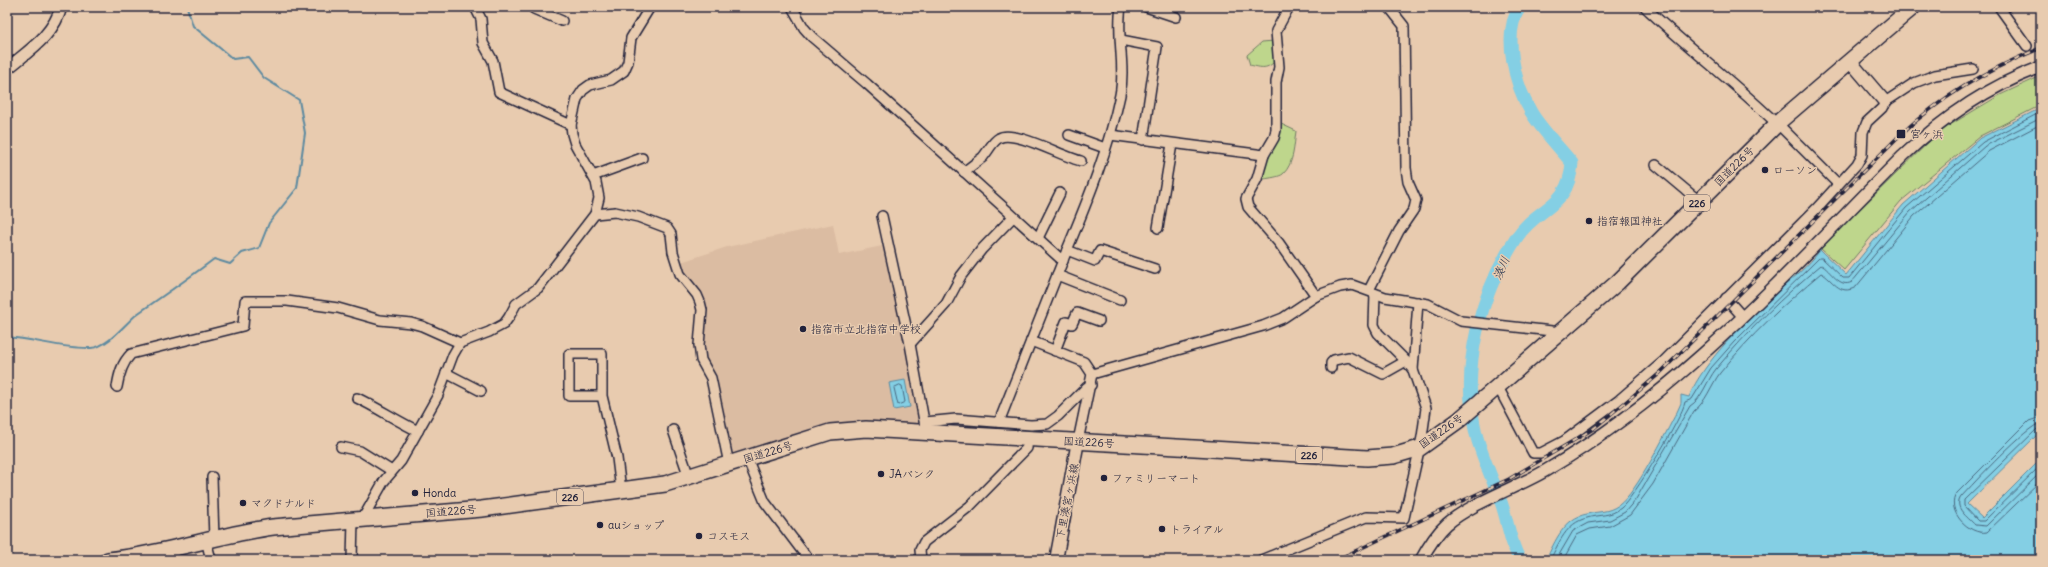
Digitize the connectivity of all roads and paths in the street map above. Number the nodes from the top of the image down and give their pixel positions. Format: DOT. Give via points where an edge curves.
graph roads {
  1 [pos="61,7"];
  2 [pos="475,7"];
  3 [pos="535,7"];
  4 [pos="650,7"];
  5 [pos="792,7"];
  6 [pos="1121,7"];
  7 [pos="1146,7"];
  8 [pos="1289,7"];
  9 [pos="1388,7"];
  10 [pos="1645,7"];
  11 [pos="1913,7"];
  12 [pos="1999,7"];
  13 [pos="1176,17"];
  14 [pos="562,21"];
  15 [pos="1121,40"];
  16 [pos="2027,46"];
  17 [pos="1850,61"];
  18 [pos="2041,68"];
  19 [pos="7,69"];
  20 [pos="1973,69"];
  21 [pos="1885,102"];
  22 [pos="1778,124"];
  23 [pos="571,125"];
  24 [pos="1110,135"];
  25 [pos="1069,136"];
  26 [pos="1143,140"];
  27 [pos="1172,144"];
  28 [pos="1105,148"];
  29 [pos="1264,155"];
  30 [pos="642,158"];
  31 [pos="1081,161"];
  32 [pos="1656,165"];
  33 [pos="964,172"];
  34 [pos="593,176"];
  35 [pos="1838,184"];
  36 [pos="1060,193"];
  37 [pos="1699,201"];
  38 [pos="595,214"];
  39 [pos="882,216"];
  40 [pos="1013,217"];
  41 [pos="1158,228"];
  42 [pos="1038,238"];
  43 [pos="1067,250"];
  44 [pos="1063,261"];
  45 [pos="1156,269"];
  46 [pos="1057,275"];
  47 [pos="1372,292"];
  48 [pos="1316,296"];
  49 [pos="1726,298"];
  50 [pos="1120,300"];
  51 [pos="1418,302"];
  52 [pos="1742,316"];
  53 [pos="1099,321"];
  54 [pos="1561,332"];
  55 [pos="1031,341"];
  56 [pos="460,343"];
  57 [pos="910,344"];
  58 [pos="1055,351"];
  59 [pos="1406,361"];
  60 [pos="1331,368"];
  61 [pos="1412,370"];
  62 [pos="446,373"];
  63 [pos="1092,374"];
  64 [pos="1091,385"];
  65 [pos="1498,386"];
  66 [pos="117,387"];
  67 [pos="481,390"];
  68 [pos="602,396"];
  69 [pos="357,398"];
  70 [pos="999,422"];
  71 [pos="925,427"];
  72 [pos="673,430"];
  73 [pos="418,431"];
  74 [pos="1028,438"];
  75 [pos="1078,441"];
  76 [pos="341,447"];
  77 [pos="1420,448"];
  78 [pos="747,458"];
  79 [pos="729,464"];
  80 [pos="392,470"];
  81 [pos="212,477"];
  82 [pos="689,477"];
  83 [pos="621,490"];
  84 [pos="358,519"];
  85 [pos="210,539"];
  86 [pos="108,560"];
  87 [pos="210,560"];
  88 [pos="352,560"];
  89 [pos="809,560"];
  90 [pos="921,560"];
  91 [pos="1056,560"];
  92 [pos="1261,560"];
  93 [pos="1421,560"];
  1 -- 19 [label="street" via="54,25 44,38"];
  2 -- 23 [label="street" via="480,18 483,43 493,61 500,92"];
  3 -- 14 [label="street" via="534,9"];
  4 -- 23 [label="street" via="631,38 628,62 624,71 611,80 590,85 583,90 577,99"];
  5 -- 33 [label="street" via="812,37"];
  6 -- 15 [label="street" via="1118,21"];
  7 -- 13 [label="street"];
  8 -- 29 [label="street" via="1276,31 1279,67 1276,82 1276,130"];
  9 -- 47 [label="street" via="1404,26 1406,168 1408,182 1416,200 1414,209 1399,231"];
  10 -- 22 [label="street"];
  11 -- 17 [label="highway, 国道226号 / 226"];
  12 -- 16 [label="street"];
  15 -- 24 [label="street" via="1122,76"];
  15 -- 26 [label="street" via="1157,47"];
  17 -- 21 [label="main road"];
  17 -- 22 [label="highway, 国道226号 / 226"];
  18 -- 52 [label="street" via="1970,102 1930,131"];
  20 -- 21 [label="street" via="1935,75 1914,83"];
  21 -- 35 [label="street" via="1867,122 1863,132 1862,155 1857,164"];
  22 -- 35 [label="street"];
  22 -- 37 [label="highway, 国道226号 / 226"];
  23 -- 34 [label="street" via="575,144"];
  24 -- 26 [label="street"];
  24 -- 28 [label="street"];
  25 -- 28 [label="street"];
  26 -- 27 [label="street"];
  27 -- 29 [label="street"];
  27 -- 41 [label="street"];
  28 -- 43 [label="street"];
  29 -- 48 [label="street" via="1257,179 1246,199 1248,207 1279,243"];
  30 -- 34 [label="street"];
  31 -- 33 [label="street" via="1027,140 1006,136 998,138 984,156"];
  32 -- 37 [label="street"];
  33 -- 40 [label="street"];
  34 -- 38 [label="street" via="599,198"];
  35 -- 49 [label="street"];
  36 -- 42 [label="street"];
  37 -- 54 [label="highway, 国道226号 / 226" via="1618,282"];
  38 -- 56 [label="street" via="538,288 516,304 504,324"];
  38 -- 79 [label="street" via="615,212 638,217 667,228 671,234 675,262 680,274 698,295 700,302 701,360 711,378"];
  39 -- 57 [label="street"];
  40 -- 42 [label="street"];
  40 -- 57 [label="street" via="982,249 961,276 946,304"];
  42 -- 44 [label="street"];
  43 -- 44 [label="street"];
  43 -- 45 [label="street" via="1095,261 1100,251"];
  44 -- 46 [label="street"];
  46 -- 50 [label="street"];
  46 -- 55 [label="street"];
  47 -- 48 [label="street" via="1352,285"];
  47 -- 51 [label="street"];
  47 -- 59 [label="street" via="1374,324 1378,333"];
  48 -- 63 [label="street" via="1283,318 1263,326"];
  49 -- 52 [label="street"];
  49 -- 65 [label="street" via="1664,361 1619,400 1564,441 1541,453 1533,453"];
  51 -- 54 [label="street" via="1428,304 1461,321"];
  51 -- 61 [label="street"];
  52 -- 93 [label="street" via="1662,391 1629,416 1567,458 1448,524 1431,542"];
  53 -- 58 [label="street" via="1077,313 1072,324 1066,322"];
  54 -- 65 [label="highway, 国道226号 / 226"];
  55 -- 58 [label="street"];
  55 -- 70 [label="street"];
  56 -- 62 [label="street" via="452,355"];
  56 -- 66 [label="street" via="422,326 380,320 338,308 287,301 245,301 243,326 131,354 118,376"];
  57 -- 71 [label="street"];
  58 -- 63 [label="street" via="1084,362"];
  59 -- 60 [label="street" via="1383,374 1349,357 1334,360"];
  59 -- 61 [label="street"];
  61 -- 77 [label="street" via="1426,408"];
  62 -- 67 [label="street"];
  62 -- 73 [label="street" via="443,386"];
  63 -- 64 [label="street"];
  64 -- 70 [label="street" via="1047,424 1031,426"];
  64 -- 75 [label="street"];
  65 -- 77 [label="highway, 国道226号 / 226" via="1459,420"];
  68 -- 68 [label="street" via="602,354 569,354 569,396"];
  68 -- 83 [label="street" via="616,451"];
  69 -- 73 [label="street"];
  70 -- 71 [label="street" via="956,419"];
  71 -- 74 [label="highway, 国道226号 / 226"];
  71 -- 78 [label="highway, 国道226号 / 226" via="830,432"];
  72 -- 82 [label="street"];
  73 -- 80 [label="street" via="401,461"];
  74 -- 75 [label="highway, 国道226号 / 226"];
  74 -- 90 [label="street" via="1026,448 970,506 924,542 920,550"];
  75 -- 77 [label="highway, 国道226号 / 226" via="1367,458 1393,456"];
  75 -- 91 [label="main road, 下里湊宮ヶ浜線"];
  76 -- 80 [label="street" via="360,451"];
  77 -- 92 [label="street" via="1404,518 1366,517"];
  78 -- 79 [label="highway, 国道226号 / 226"];
  78 -- 89 [label="street" via="765,502"];
  79 -- 82 [label="highway, 国道226号 / 226"];
  80 -- 84 [label="street"];
  81 -- 85 [label="street"];
  82 -- 83 [label="highway, 国道226号 / 226" via="665,484"];
  83 -- 84 [label="highway, 国道226号 / 226" via="482,508"];
  84 -- 85 [label="highway, 国道226号 / 226" via="273,526"];
  84 -- 88 [label="street"];
  85 -- 86 [label="highway, 国道226号 / 226" via="162,551"];
  85 -- 87 [label="street"];
}
